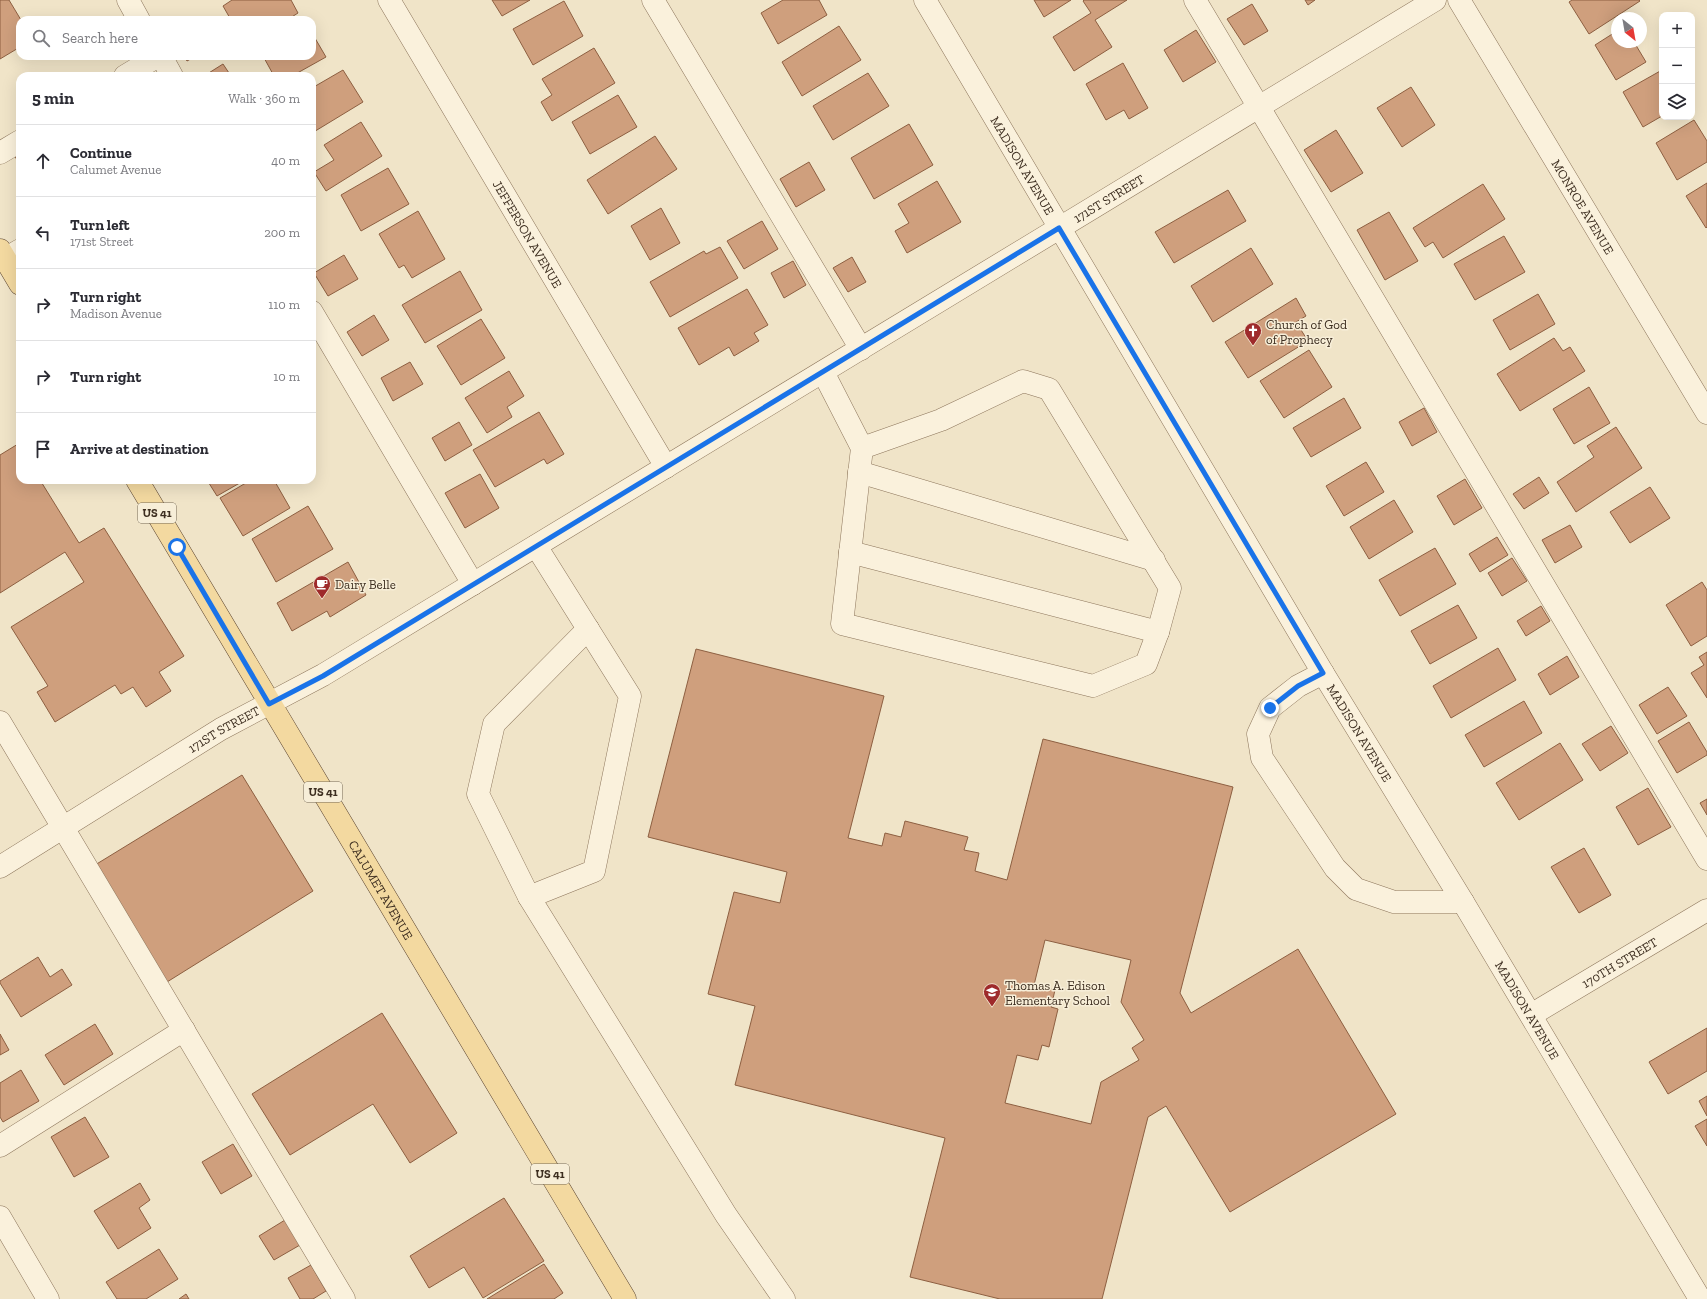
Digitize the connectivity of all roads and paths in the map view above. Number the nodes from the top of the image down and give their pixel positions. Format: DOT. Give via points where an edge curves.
graph roads {
  1 [pos="128,0"];
  2 [pos="389,0"];
  3 [pos="653,0"];
  4 [pos="924,0"];
  5 [pos="1195,0"];
  6 [pos="1436,0"];
  7 [pos="1460,0"];
  8 [pos="137,16"];
  9 [pos="151,60"];
  10 [pos="163,60"];
  11 [pos="132,72"];
  12 [pos="170,72"];
  13 [pos="1259,107"];
  14 [pos="16,143"];
  15 [pos="0,153"];
  16 [pos="1059,228"];
  17 [pos="8,253"];
  18 [pos="16,274"];
  19 [pos="316,319"];
  20 [pos="861,349"];
  21 [pos="823,372"];
  22 [pos="1707,413"];
  23 [pos="862,448"];
  24 [pos="666,467"];
  25 [pos="859,472"];
  26 [pos="139,484"];
  27 [pos="536,546"];
  28 [pos="850,552"];
  29 [pos="1154,560"];
  30 [pos="473,584"];
  31 [pos="588,629"];
  32 [pos="1158,632"];
  33 [pos="1323,673"];
  34 [pos="269,704"];
  35 [pos="0,722"];
  36 [pos="63,828"];
  37 [pos="1707,859"];
  38 [pos="0,867"];
  39 [pos="529,897"];
  40 [pos="1463,902"];
  41 [pos="1707,910"];
  42 [pos="1531,1015"];
  43 [pos="184,1030"];
  44 [pos="0,1146"];
  45 [pos="0,1218"];
  46 [pos="48,1299"];
  47 [pos="344,1299"];
  48 [pos="625,1299"];
  49 [pos="784,1299"];
  50 [pos="1700,1299"];
  1 -- 8 [label="street"];
  2 -- 24 [label="street, JEFFERSON AVENUE"];
  3 -- 20 [label="street"];
  4 -- 16 [label="street, MADISON AVENUE"];
  5 -- 13 [label="street"];
  6 -- 13 [label="street, 171ST STREET"];
  7 -- 22 [label="street, MONROE AVENUE"];
  9 -- 11 [label="street"];
  10 -- 12 [label="street"];
  13 -- 16 [label="street, 171ST STREET"];
  13 -- 37 [label="street"];
  14 -- 15 [label="street"];
  16 -- 20 [label="street, 171ST STREET"];
  16 -- 33 [label="street, MADISON AVENUE"];
  17 -- 18 [label="main road"];
  19 -- 30 [label="street"];
  20 -- 21 [label="street, 171ST STREET"];
  21 -- 23 [label="street"];
  21 -- 24 [label="street, 171ST STREET"];
  23 -- 25 [label="street"];
  23 -- 29 [label="street" via="942,420 1023,381 1049,389"];
  24 -- 27 [label="street, 171ST STREET"];
  25 -- 28 [label="street"];
  25 -- 29 [label="street"];
  26 -- 34 [label="main road, CALUMET AVENUE / US 41"];
  27 -- 30 [label="street, 171ST STREET"];
  27 -- 31 [label="street"];
  28 -- 32 [label="street"];
  28 -- 32 [label="street" via="842,624 1093,686 1146,664"];
  29 -- 32 [label="street" via="1170,588"];
  30 -- 34 [label="street, 171ST STREET" via="323,676"];
  31 -- 39 [label="street" via="494,724 478,794"];
  31 -- 39 [label="street" via="630,696 594,871"];
  33 -- 40 [label="street, MADISON AVENUE"];
  33 -- 40 [label="street" via="1298,686 1270,708 1258,734 1262,758 1335,868 1356,889 1394,902"];
  34 -- 36 [label="street, 171ST STREET" via="221,729"];
  34 -- 48 [label="main road, CALUMET AVENUE / US 41"];
  35 -- 36 [label="street"];
  36 -- 38 [label="street, 171ST STREET"];
  36 -- 43 [label="street"];
  39 -- 49 [label="street" via="726,1215"];
  40 -- 42 [label="street, MADISON AVENUE"];
  41 -- 42 [label="street, 170TH STREET"];
  42 -- 50 [label="street, MADISON AVENUE"];
  43 -- 44 [label="street"];
  43 -- 47 [label="street"];
  45 -- 46 [label="street"];
}
